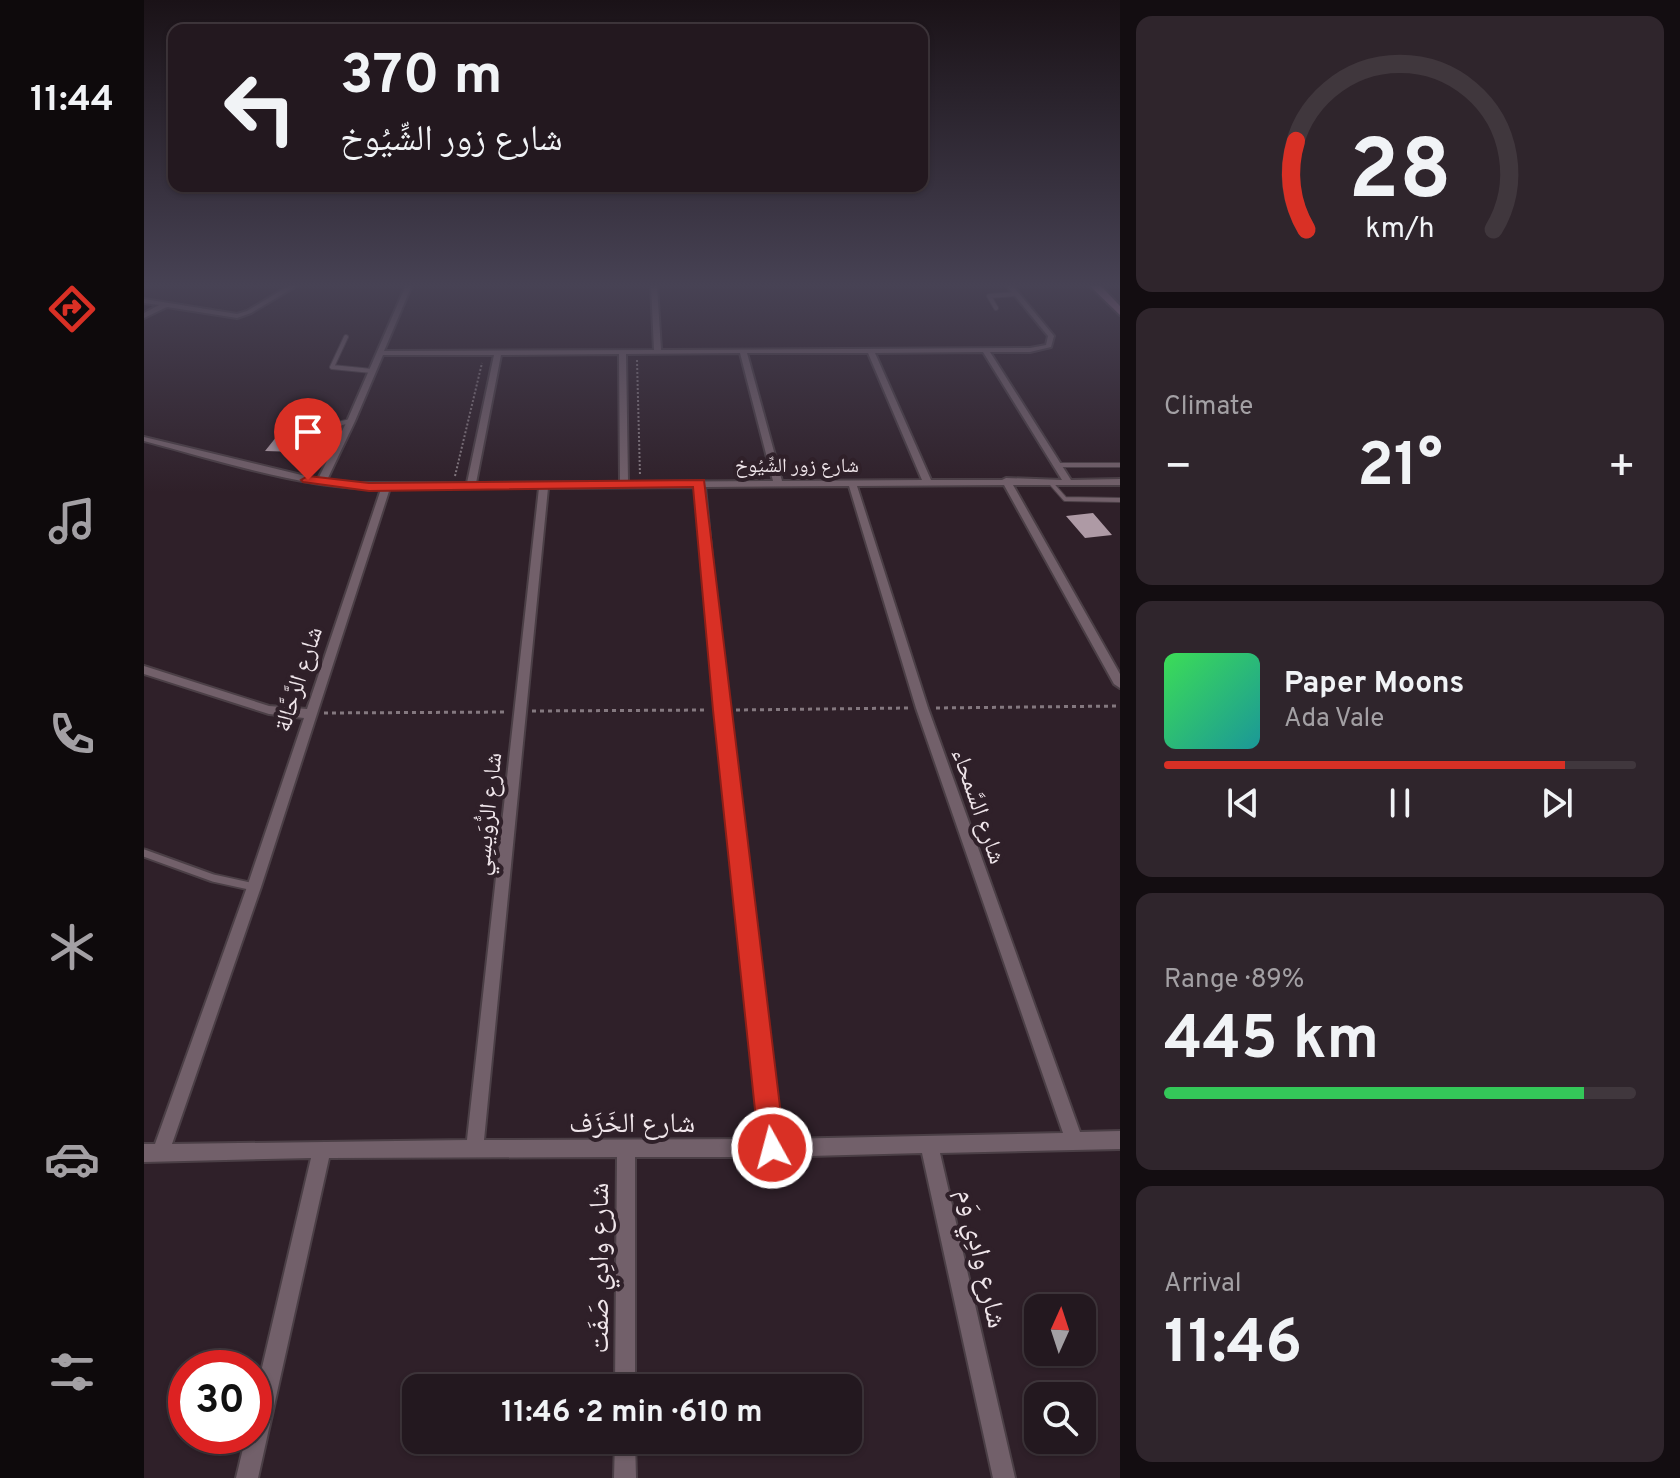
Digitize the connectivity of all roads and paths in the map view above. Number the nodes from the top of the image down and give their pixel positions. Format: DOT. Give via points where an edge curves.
graph roads {
  1 [pos="338,354"];
  2 [pos="379,354"];
  3 [pos="484,354"];
  4 [pos="498,354"];
  5 [pos="622,354"];
  6 [pos="637,354"];
  7 [pos="744,354"];
  8 [pos="872,354"];
  9 [pos="987,354"];
  10 [pos="372,371"];
  11 [pos="351,421"];
  12 [pos="144,439"];
  13 [pos="333,460"];
  14 [pos="1057,465"];
  15 [pos="1120,465"];
  16 [pos="445,476"];
  17 [pos="455,476"];
  18 [pos="472,480"];
  19 [pos="624,480"];
  20 [pos="1006,481"];
  21 [pos="321,482"];
  22 [pos="927,482"];
  23 [pos="1050,482"];
  24 [pos="1068,482"];
  25 [pos="1120,482"];
  26 [pos="700,483"];
  27 [pos="778,483"];
  28 [pos="852,483"];
  29 [pos="544,484"];
  30 [pos="386,486"];
  31 [pos="1120,500"];
  32 [pos="144,670"];
  33 [pos="1120,684"];
  34 [pos="310,714"];
  35 [pos="144,853"];
  36 [pos="254,887"];
  37 [pos="1074,1140"];
  38 [pos="1120,1140"];
  39 [pos="929,1144"];
  40 [pos="626,1148"];
  41 [pos="772,1148"];
  42 [pos="322,1149"];
  43 [pos="475,1149"];
  44 [pos="152,1153"];
  45 [pos="625,1374"];
  46 [pos="625,1454"];
  47 [pos="247,1478"];
  48 [pos="625,1478"];
  49 [pos="1004,1478"];
  1 -- 10 [label="lane" via="332,367"];
  2 -- 10 [label="street"];
  3 -- 17 [label="path"];
  4 -- 18 [label="street"];
  5 -- 19 [label="street"];
  6 -- 19 [label="path" via="640,476"];
  7 -- 27 [label="street"];
  8 -- 22 [label="street"];
  9 -- 14 [label="street"];
  10 -- 11 [label="street"];
  11 -- 13 [label="street"];
  11 -- 13 [label="lane" via="328,426 313,453"];
  12 -- 21 [label="street, شارع زور الشِّيُوخ"];
  13 -- 21 [label="street"];
  14 -- 15 [label="lane"];
  14 -- 24 [label="street"];
  16 -- 17 [label="path"];
  17 -- 18 [label="path"];
  18 -- 29 [label="street, شارع زور الشِّيُوخ"];
  18 -- 30 [label="street, شارع زور الشِّيُوخ"];
  19 -- 26 [label="street, شارع زور الشِّيُوخ"];
  19 -- 29 [label="street, شارع زور الشِّيُوخ"];
  20 -- 22 [label="street, شارع زور الشِّيُوخ"];
  20 -- 23 [label="street, شارع زور الشِّيُوخ"];
  20 -- 33 [label="street"];
  21 -- 30 [label="street, شارع زور الشِّيُوخ"];
  22 -- 28 [label="street, شارع زور الشِّيُوخ"];
  23 -- 24 [label="street, شارع زور الشِّيُوخ"];
  23 -- 31 [label="lane" via="1065,499"];
  24 -- 25 [label="street, شارع زور الشِّيُوخ"];
  26 -- 27 [label="street, شارع زور الشِّيُوخ"];
  26 -- 41 [label="street"];
  27 -- 28 [label="street, شارع زور الشِّيُوخ"];
  28 -- 37 [label="street, شارع السَّمحاء" via="922,708"];
  29 -- 43 [label="street, شارع الرُّوَيسِي"];
  30 -- 34 [label="street, شارع الرَّحَّالة"];
  32 -- 34 [label="street" via="269,710"];
  34 -- 36 [label="street, شارع الرَّحَّالة"];
  35 -- 36 [label="lane"];
  36 -- 44 [label="street, شارع الرَّحَّالة"];
  37 -- 38 [label="street, شارع الخَزَف"];
  37 -- 39 [label="street, شارع الخَزَف"];
  39 -- 41 [label="street, شارع الخَزَف"];
  39 -- 49 [label="street, شارع وادِي وَم"];
  40 -- 41 [label="street, شارع الخَزَف"];
  40 -- 43 [label="street, شارع الخَزَف"];
  40 -- 45 [label="street, شارع وادِي صَفَت"];
  42 -- 43 [label="street, شارع الخَزَف"];
  42 -- 44 [label="street, شارع الخَزَف"];
  42 -- 47 [label="street"];
  46 -- 48 [label="street"];
}
